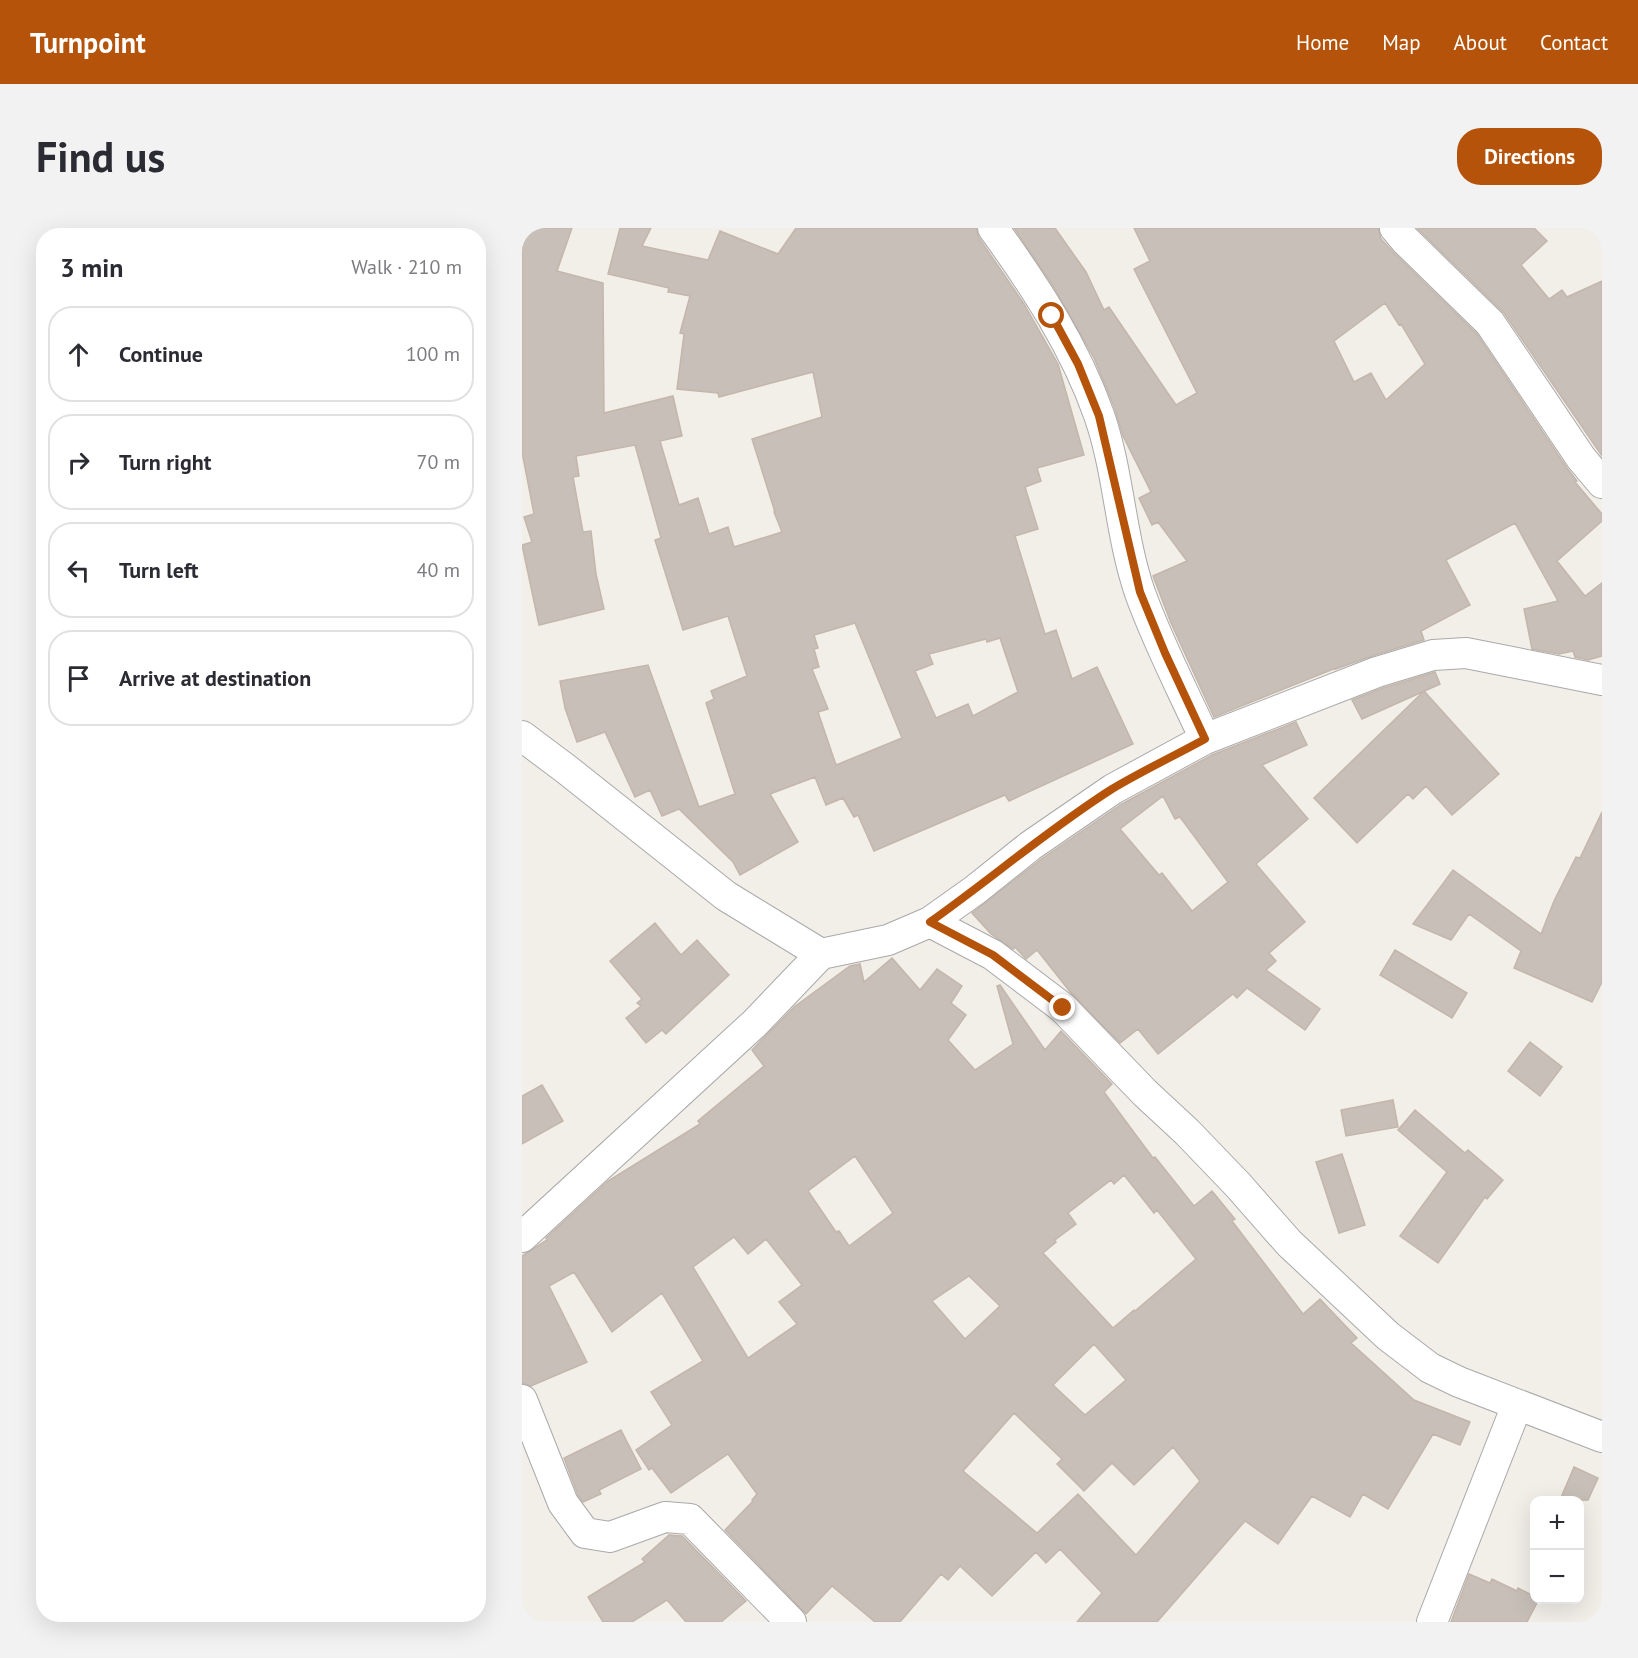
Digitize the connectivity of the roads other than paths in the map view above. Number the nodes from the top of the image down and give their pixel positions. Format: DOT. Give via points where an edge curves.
graph roads {
  1 [pos="993,228"];
  2 [pos="1395,228"];
  3 [pos="1602,483"];
  4 [pos="1602,680"];
  5 [pos="522,736"];
  6 [pos="1205,739"];
  7 [pos="930,922"];
  8 [pos="821,954"];
  9 [pos="522,1237"];
  10 [pos="522,1400"];
  11 [pos="1517,1405"];
  12 [pos="1602,1437"];
  13 [pos="791,1622"];
  14 [pos="1432,1622"];
  1 -- 6 [label="street" via="1052,316 1087,385 1099,416 1140,592"];
  2 -- 3 [label="street" via="1490,323"];
  4 -- 6 [label="street" via="1466,652 1433,655 1354,680"];
  5 -- 8 [label="street" via="726,896"];
  6 -- 7 [label="street" via="1113,789"];
  7 -- 8 [label="street" via="888,939"];
  7 -- 11 [label="street" via="993,955 1063,1008 1187,1132 1288,1243 1388,1336 1430,1368"];
  8 -- 9 [label="street" via="755,1023"];
  10 -- 13 [label="street" via="563,1503 585,1533 610,1537 665,1517 690,1519"];
  11 -- 12 [label="street"];
  11 -- 14 [label="street"];
}
